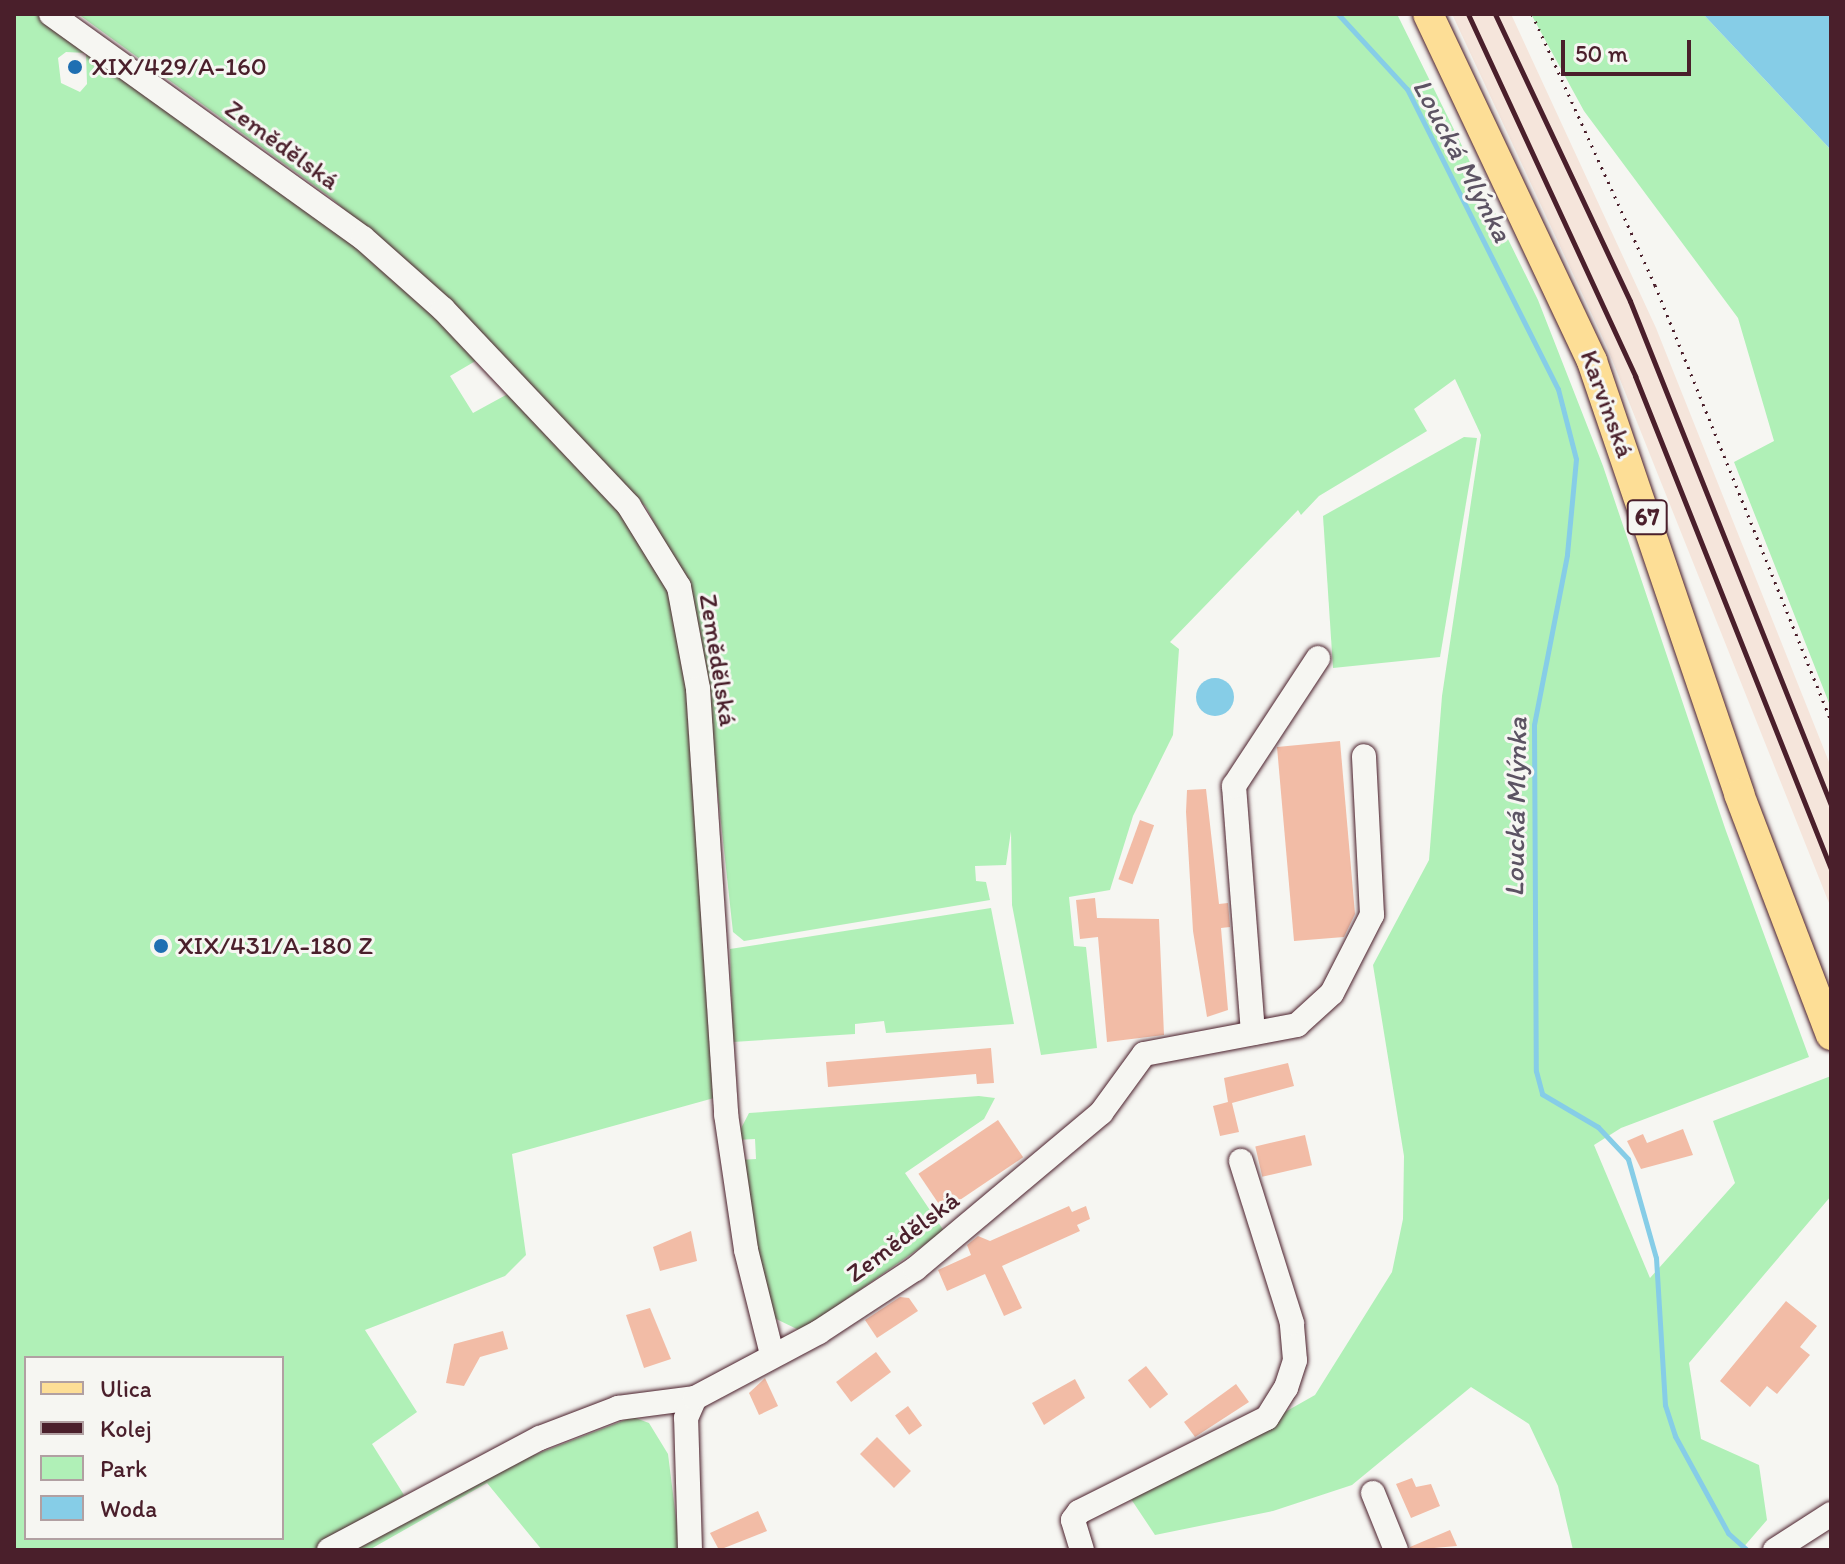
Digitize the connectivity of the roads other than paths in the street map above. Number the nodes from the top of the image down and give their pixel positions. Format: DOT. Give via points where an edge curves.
graph roads {
  1 [pos="51,14"];
  2 [pos="1428,14"];
  3 [pos="1318,658"];
  4 [pos="1364,756"];
  5 [pos="1253,1033"];
  6 [pos="1831,1035"];
  7 [pos="1241,1161"];
  8 [pos="772,1354"];
  9 [pos="695,1398"];
  10 [pos="1373,1493"];
  11 [pos="1831,1514"];
  12 [pos="329,1550"];
  13 [pos="690,1550"];
  14 [pos="1082,1550"];
  15 [pos="1396,1550"];
  16 [pos="1775,1550"];
  1 -- 8 [label="street, Zemědělská" via="363,238 443,309 629,506 679,587 698,689 726,1114 746,1250"];
  2 -- 6 [label="main road, Karvinská / 67" via="1592,361 1739,794"];
  3 -- 5 [label="street" via="1234,786"];
  4 -- 5 [label="street, Zemědělská" via="1372,915 1332,993 1297,1025"];
  5 -- 8 [label="street, Zemědělská" via="1144,1054 1101,1113 915,1269 819,1332"];
  7 -- 14 [label="street" via="1292,1323 1295,1360 1286,1388 1267,1418 1079,1512 1073,1520"];
  8 -- 9 [label="street, Zemědělská"];
  9 -- 12 [label="street" via="618,1408 540,1438"];
  9 -- 13 [label="street" via="686,1418"];
  10 -- 15 [label="street"];
  11 -- 16 [label="street"];
}
